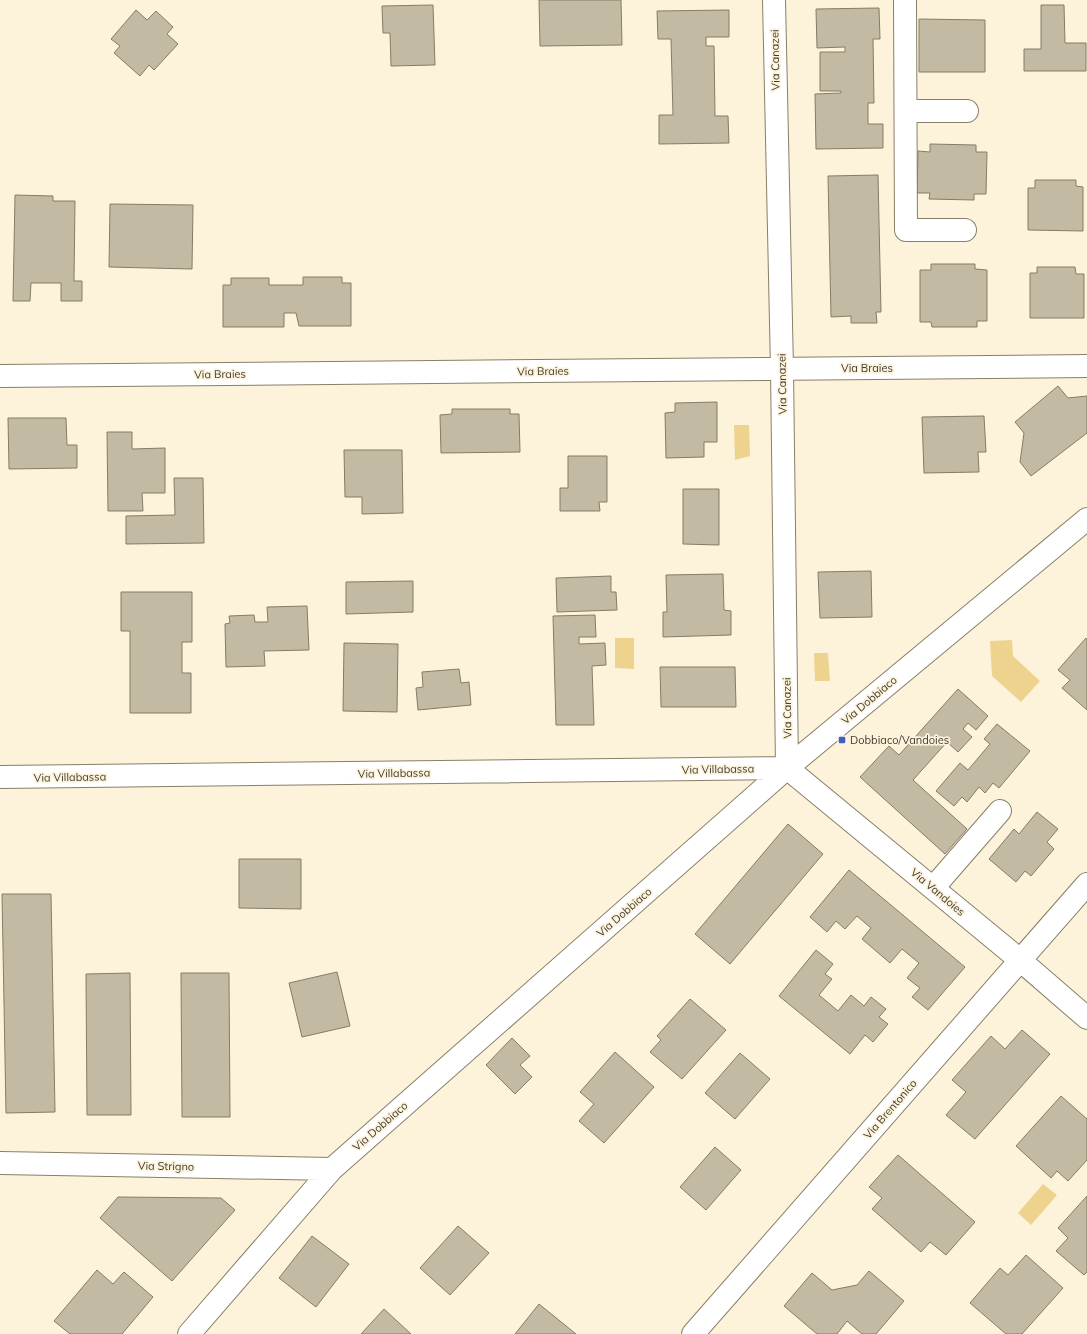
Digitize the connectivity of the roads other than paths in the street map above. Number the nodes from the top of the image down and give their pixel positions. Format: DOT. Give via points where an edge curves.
graph roads {
  1 [pos="774,0"];
  2 [pos="905,0"];
  3 [pos="906,110"];
  4 [pos="967,111"];
  5 [pos="965,230"];
  6 [pos="1087,366"];
  7 [pos="782,369"];
  8 [pos="0,376"];
  9 [pos="1087,519"];
  10 [pos="787,768"];
  11 [pos="0,777"];
  12 [pos="1000,811"];
  13 [pos="1087,884"];
  14 [pos="933,888"];
  15 [pos="1020,960"];
  16 [pos="1087,1018"];
  17 [pos="0,1163"];
  18 [pos="332,1169"];
  19 [pos="189,1334"];
  20 [pos="693,1334"];
  1 -- 7 [label="street, Via Canazei"];
  2 -- 3 [label="street"];
  3 -- 4 [label="street"];
  3 -- 5 [label="street" via="906,230"];
  6 -- 7 [label="street, Via Braies"];
  7 -- 8 [label="street, Via Braies"];
  7 -- 10 [label="street, Via Canazei"];
  9 -- 10 [label="street, Via Dobbiaco"];
  10 -- 11 [label="street, Via Villabassa"];
  10 -- 14 [label="street, Via Vandoies"];
  10 -- 18 [label="street, Via Dobbiaco"];
  12 -- 14 [label="street"];
  13 -- 15 [label="street, Via Brentonico"];
  14 -- 15 [label="street, Via Vandoies"];
  15 -- 16 [label="street, Via Vandoies"];
  15 -- 20 [label="street, Via Brentonico"];
  17 -- 18 [label="street, Via Strigno"];
  18 -- 19 [label="street, Via Dobbiaco"];
}
